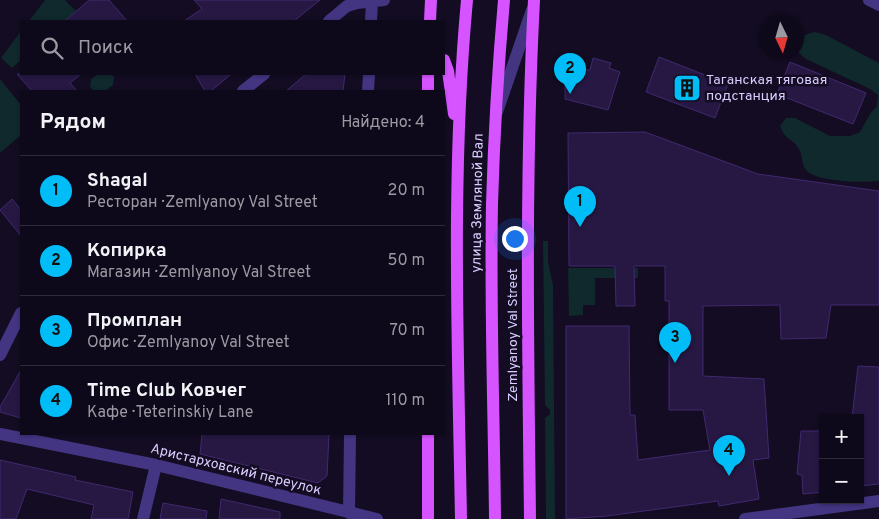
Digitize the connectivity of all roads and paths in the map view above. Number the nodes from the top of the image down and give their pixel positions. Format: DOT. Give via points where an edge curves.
graph roads {
  1 [pos="467,0"];
  2 [pos="504,0"];
  3 [pos="869,0"];
  4 [pos="378,1"];
  5 [pos="431,1"];
  6 [pos="534,1"];
  7 [pos="879,5"];
  8 [pos="330,20"];
  9 [pos="371,20"];
  10 [pos="432,20"];
  11 [pos="445,63"];
  12 [pos="263,75"];
  13 [pos="369,75"];
  14 [pos="428,75"];
  15 [pos="244,90"];
  16 [pos="368,90"];
  17 [pos="428,90"];
  18 [pos="495,119"];
  19 [pos="458,149"];
  20 [pos="491,288"];
  21 [pos="20,315"];
  22 [pos="0,354"];
  23 [pos="0,434"];
  24 [pos="350,435"];
  25 [pos="428,435"];
  26 [pos="156,466"];
  27 [pos="879,501"];
  28 [pos="349,512"];
  29 [pos="143,519"];
  30 [pos="376,519"];
  31 [pos="428,519"];
  32 [pos="461,519"];
  33 [pos="495,519"];
  34 [pos="530,519"];
  35 [pos="744,519"];
  1 -- 19 [label="main road, улица Земляной Вал"];
  2 -- 18 [label="main road"];
  3 -- 7 [label="street"];
  4 -- 8 [label="street" via="347,6"];
  4 -- 9 [label="street"];
  5 -- 10 [label="main road"];
  6 -- 18 [label="street"];
  6 -- 34 [label="main road, Zemlyanoy Val Street" via="528,284"];
  11 -- 19 [label="main road"];
  12 -- 15 [label="street"];
  13 -- 16 [label="street"];
  14 -- 17 [label="main road"];
  18 -- 20 [label="main road, улица Земляной Вал"];
  19 -- 32 [label="main road, улица Земляной Вал"];
  20 -- 33 [label="main road, Zemlyanoy Val Street"];
  21 -- 22 [label="street"];
  23 -- 26 [label="street, Аристарховский переулок"];
  24 -- 28 [label="street"];
  25 -- 31 [label="main road"];
  26 -- 28 [label="street, Аристарховский переулок"];
  26 -- 29 [label="street"];
  27 -- 35 [label="street"];
  28 -- 30 [label="street, Аристарховский переулок"];
}
